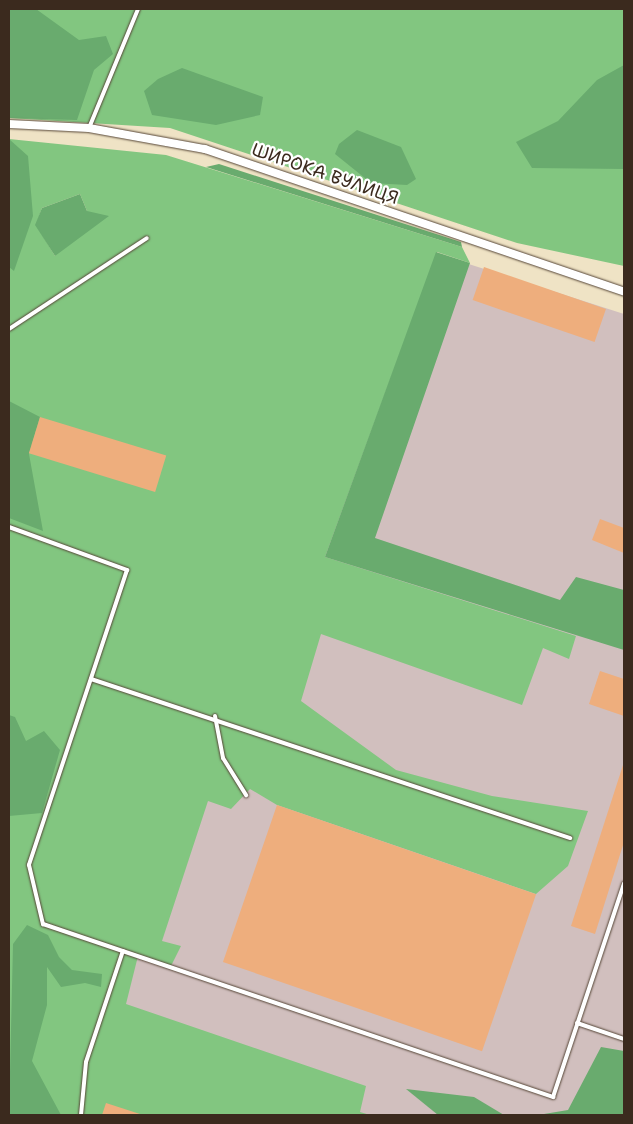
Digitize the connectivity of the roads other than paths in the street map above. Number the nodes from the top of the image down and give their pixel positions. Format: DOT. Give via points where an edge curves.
graph roads {
  1 [pos="138,9"];
  2 [pos="9,124"];
  3 [pos="89,128"];
  4 [pos="147,238"];
  5 [pos="624,292"];
  6 [pos="9,329"];
  7 [pos="9,527"];
  8 [pos="91,679"];
  9 [pos="215,716"];
  10 [pos="246,795"];
  11 [pos="570,838"];
  12 [pos="624,882"];
  13 [pos="123,951"];
  14 [pos="577,1023"];
  15 [pos="624,1039"];
  16 [pos="81,1115"];
  1 -- 3 [label="lane"];
  2 -- 3 [label="street, ШИРОКА ВУЛИЦЯ"];
  3 -- 5 [label="street, ШИРОКА ВУЛИЦЯ" via="205,149"];
  4 -- 6 [label="lane"];
  7 -- 8 [label="lane" via="127,570"];
  8 -- 9 [label="lane"];
  8 -- 13 [label="lane" via="28,864 43,924"];
  9 -- 10 [label="lane" via="223,758"];
  9 -- 11 [label="lane"];
  12 -- 14 [label="lane"];
  13 -- 14 [label="lane" via="553,1097"];
  13 -- 16 [label="lane" via="86,1062"];
  14 -- 15 [label="lane"];
}
